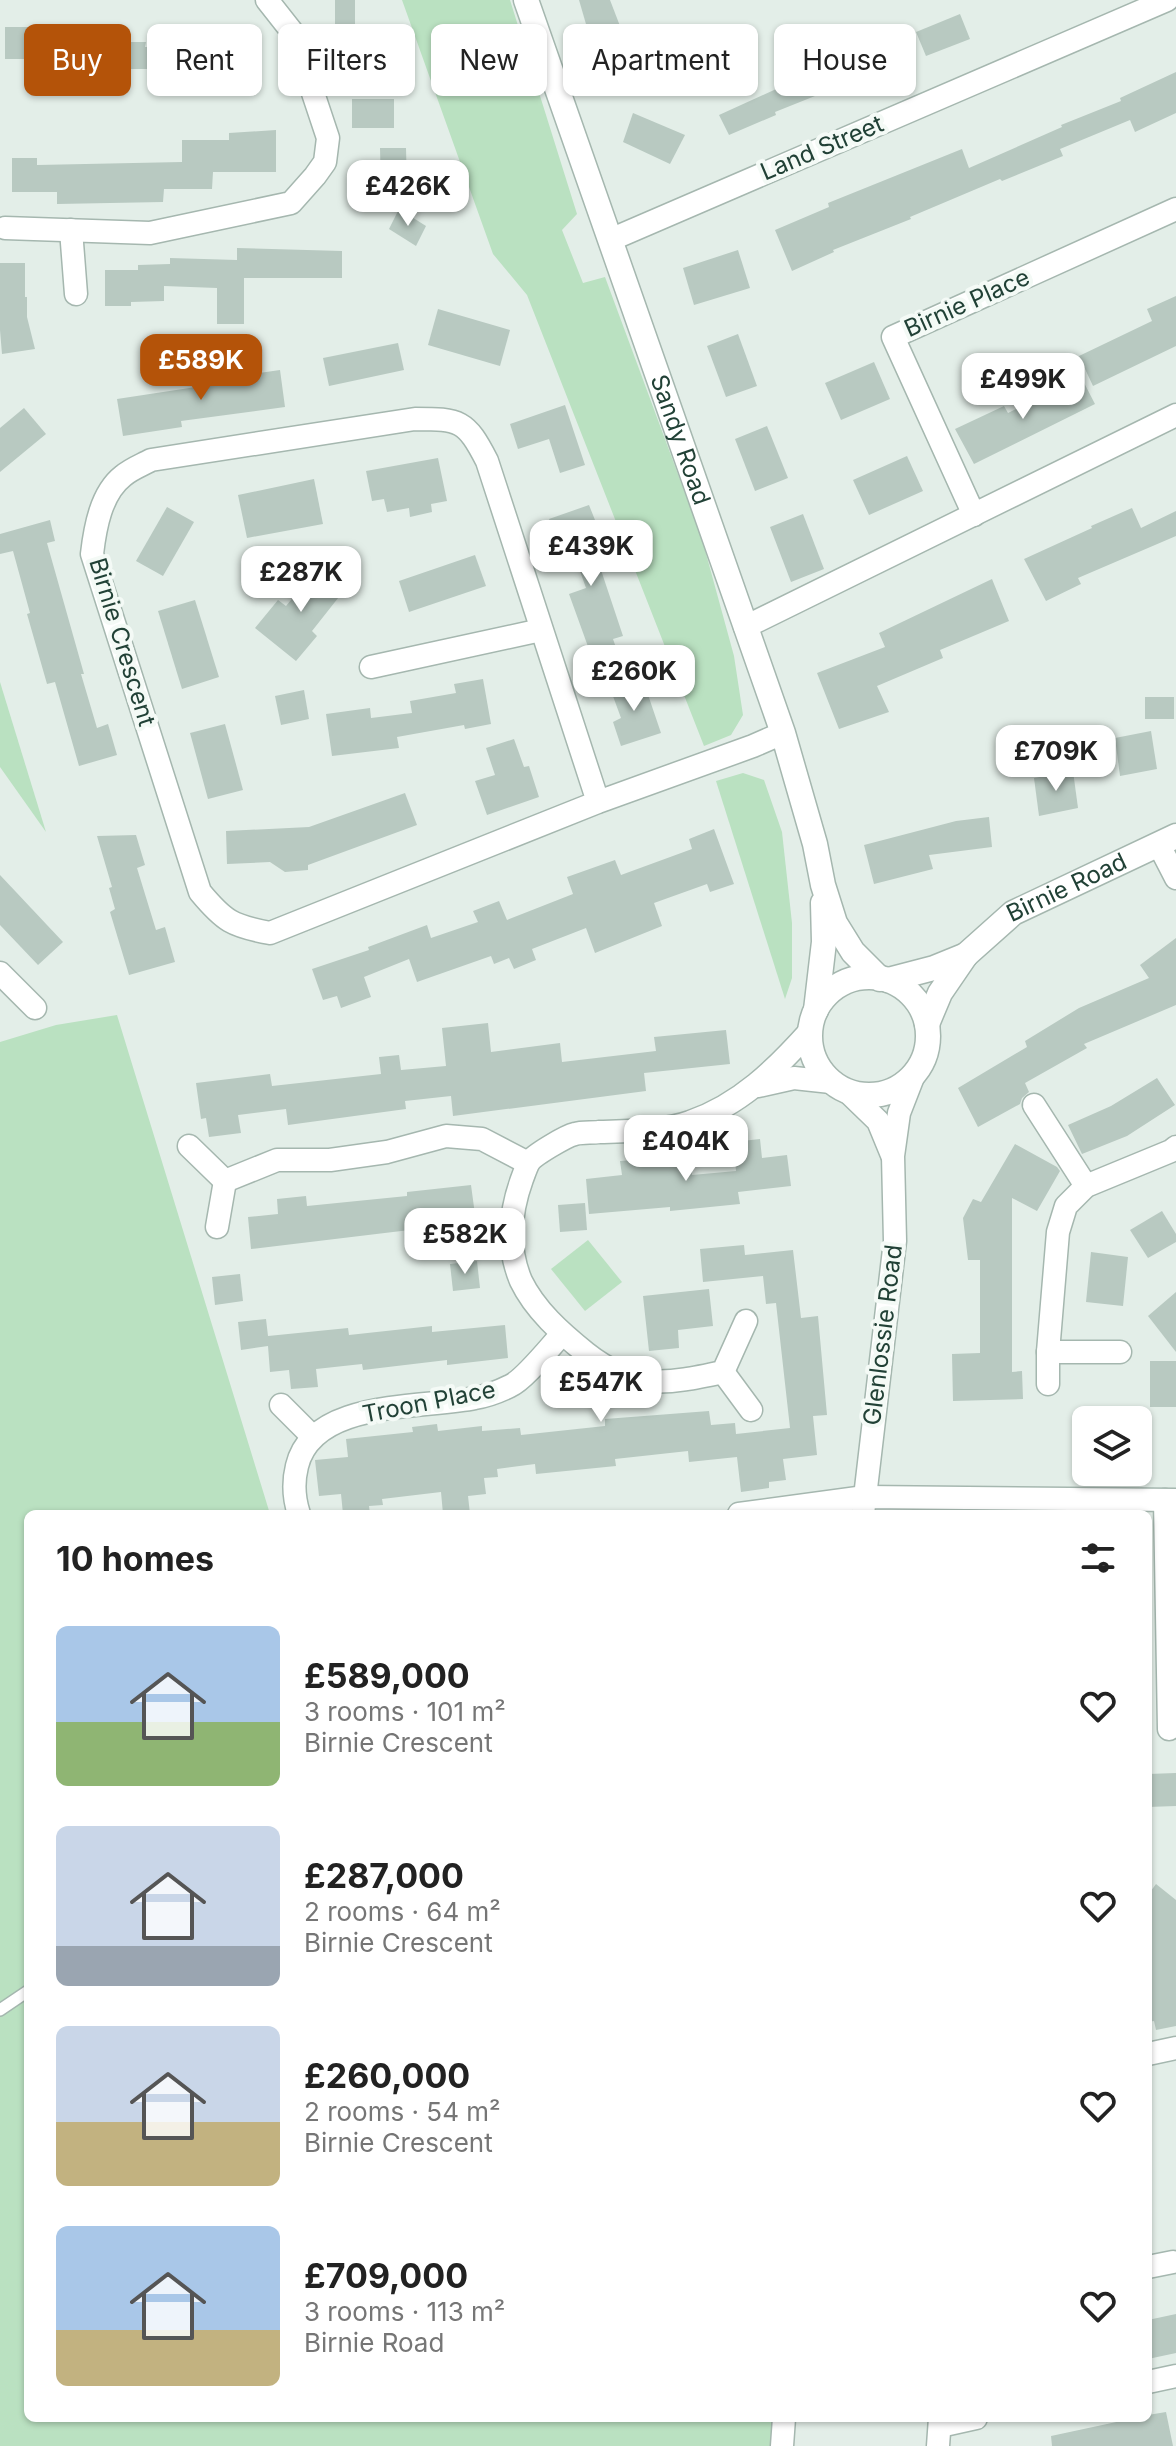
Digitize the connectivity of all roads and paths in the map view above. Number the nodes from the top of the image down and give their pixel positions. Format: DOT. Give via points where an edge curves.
graph roads {
  1 [pos="267,0"];
  2 [pos="526,0"];
  3 [pos="1167,0"];
  4 [pos="1176,209"];
  5 [pos="5,228"];
  6 [pos="71,230"];
  7 [pos="610,240"];
  8 [pos="76,294"];
  9 [pos="1176,415"];
  10 [pos="974,515"];
  11 [pos="745,627"];
  12 [pos="541,630"];
  13 [pos="371,667"];
  14 [pos="783,733"];
  15 [pos="598,802"];
  16 [pos="1167,840"];
  17 [pos="1176,878"];
  18 [pos="823,885"];
  19 [pos="966,955"];
  20 [pos="0,973"];
  21 [pos="884,980"];
  22 [pos="35,1008"];
  23 [pos="813,1021"];
  24 [pos="927,1024"];
  25 [pos="913,1077"];
  26 [pos="756,1086"];
  27 [pos="839,1086"];
  28 [pos="1034,1105"];
  29 [pos="189,1146"];
  30 [pos="1174,1153"];
  31 [pos="893,1156"];
  32 [pos="528,1163"];
  33 [pos="225,1181"];
  34 [pos="1086,1186"];
  35 [pos="217,1227"];
  36 [pos="746,1321"];
  37 [pos="562,1334"];
  38 [pos="1048,1352"];
  39 [pos="1120,1352"];
  40 [pos="723,1372"];
  41 [pos="1048,1384"];
  42 [pos="281,1405"];
  43 [pos="751,1410"];
  44 [pos="313,1437"];
  45 [pos="1170,1500"];
  46 [pos="864,1506"];
  47 [pos="298,1510"];
  48 [pos="802,1510"];
  49 [pos="1164,1729"];
  50 [pos="24,1994"];
  51 [pos="0,2010"];
  52 [pos="1176,2048"];
  53 [pos="1152,2053"];
  54 [pos="1173,2262"];
  55 [pos="1152,2266"];
  56 [pos="1176,2376"];
  57 [pos="1152,2381"];
  58 [pos="784,2422"];
  59 [pos="964,2422"];
  60 [pos="939,2430"];
  61 [pos="782,2446"];
  1 -- 6 [label="street" via="293,33 328,138 325,162 315,176 291,203 150,233"];
  2 -- 7 [label="street, Sandy Road"];
  3 -- 7 [label="street, Land Street"];
  4 -- 10 [label="street, Birnie Place" via="893,337"];
  5 -- 6 [label="street"];
  6 -- 8 [label="street"];
  7 -- 11 [label="street, Sandy Road"];
  9 -- 10 [label="street"];
  10 -- 11 [label="street"];
  11 -- 14 [label="street, Sandy Road"];
  12 -- 13 [label="street"];
  12 -- 15 [label="street, Birnie Crescent"];
  12 -- 15 [label="street, Birnie Crescent" via="487,461 474,436 448,419 415,419 151,460 123,475 95,528 92,554 200,892 240,928 270,933"];
  14 -- 15 [label="street, Birnie Crescent"];
  14 -- 18 [label="street, Sandy Road"];
  16 -- 17 [label="street"];
  16 -- 19 [label="street, Birnie Road" via="1013,913"];
  18 -- 21 [label="street, Sandy Road" via="835,923 853,952"];
  18 -- 23 [label="street, Sandy Road" via="824,942"];
  19 -- 21 [label="street, Birnie Road"];
  19 -- 24 [label="street, Birnie Road"];
  20 -- 22 [label="street"];
  21 -- 23 [label="street" via="844,983 827,994"];
  21 -- 24 [label="street" via="904,988"];
  23 -- 26 [label="street"];
  23 -- 27 [label="street" via="812,1051 819,1068"];
  24 -- 25 [label="street" via="928,1045"];
  25 -- 27 [label="street" via="883,1094 865,1095"];
  25 -- 31 [label="street, Glenlossie Road" via="899,1113"];
  26 -- 27 [label="street" via="794,1078"];
  26 -- 32 [label="street" via="689,1123 574,1134"];
  27 -- 31 [label="street, Glenlossie Road" via="878,1121"];
  28 -- 34 [label="street"];
  29 -- 33 [label="street"];
  30 -- 34 [label="street"];
  31 -- 46 [label="street, Glenlossie Road" via="895,1241"];
  32 -- 33 [label="street" via="482,1139 446,1136 387,1152 277,1160"];
  32 -- 37 [label="street" via="512,1221 515,1262 532,1301"];
  33 -- 35 [label="street"];
  34 -- 38 [label="street" via="1066,1206 1058,1232"];
  36 -- 40 [label="street"];
  37 -- 40 [label="street" via="600,1364 633,1380 675,1382"];
  37 -- 44 [label="street, Troon Place" via="514,1385 477,1398 359,1415"];
  38 -- 39 [label="street"];
  38 -- 41 [label="street"];
  40 -- 43 [label="street"];
  42 -- 44 [label="street"];
  44 -- 47 [label="street" via="300,1453 295,1472"];
  45 -- 46 [label="street"];
  45 -- 49 [label="street"];
  46 -- 48 [label="street"];
  50 -- 51 [label="lane"];
  52 -- 53 [label="street"];
  54 -- 55 [label="street"];
  56 -- 57 [label="street"];
  58 -- 61 [label="street"];
  59 -- 60 [label="street"];
}
